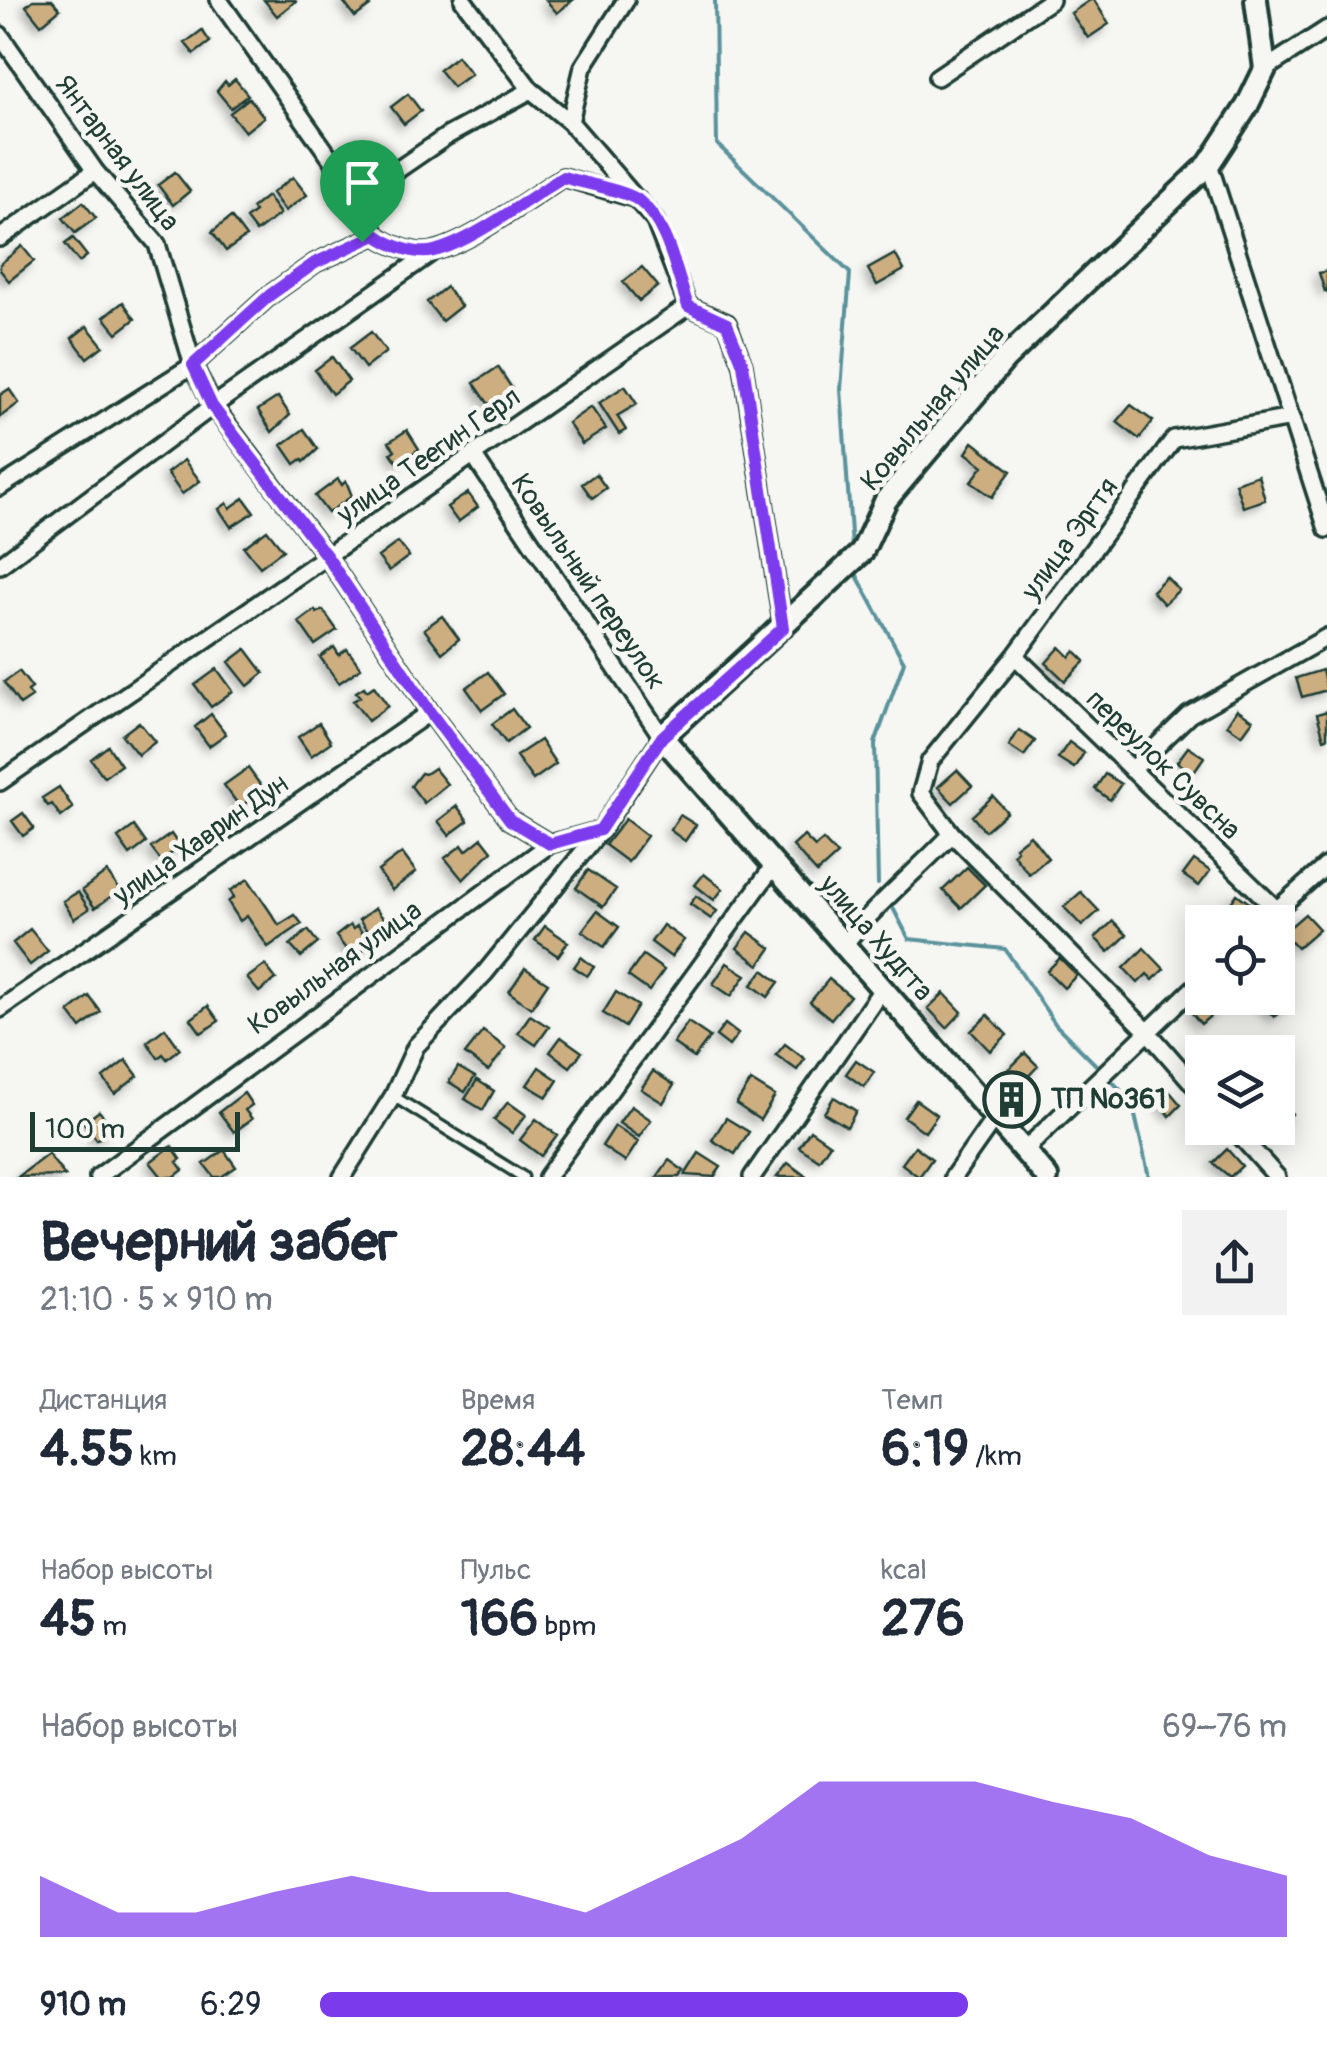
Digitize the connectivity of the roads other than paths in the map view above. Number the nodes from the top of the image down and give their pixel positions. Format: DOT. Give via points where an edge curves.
graph roads {
  1 [pos="219,0"];
  2 [pos="464,0"];
  3 [pos="626,0"];
  4 [pos="1051,0"];
  5 [pos="1256,0"];
  6 [pos="1327,30"];
  7 [pos="0,36"];
  8 [pos="1266,69"];
  9 [pos="937,77"];
  10 [pos="531,90"];
  11 [pos="570,122"];
  12 [pos="1209,164"];
  13 [pos="96,171"];
  14 [pos="358,197"];
  15 [pos="637,199"];
  16 [pos="376,235"];
  17 [pos="0,238"];
  18 [pos="432,252"];
  19 [pos="688,306"];
  20 [pos="193,365"];
  21 [pos="212,406"];
  22 [pos="1292,418"];
  23 [pos="472,454"];
  24 [pos="0,487"];
  25 [pos="1327,529"];
  26 [pos="328,558"];
  27 [pos="0,565"];
  28 [pos="783,628"];
  29 [pos="1327,637"];
  30 [pos="1015,656"];
  31 [pos="430,712"];
  32 [pos="662,737"];
  33 [pos="1132,770"];
  34 [pos="0,782"];
  35 [pos="600,830"];
  36 [pos="952,834"];
  37 [pos="550,844"];
  38 [pos="775,864"];
  39 [pos="1327,865"];
  40 [pos="1271,905"];
  41 [pos="1282,905"];
  42 [pos="844,944"];
  43 [pos="883,988"];
  44 [pos="1185,996"];
  45 [pos="0,1009"];
  46 [pos="1148,1032"];
  47 [pos="1185,1074"];
  48 [pos="393,1096"];
  49 [pos="996,1116"];
  50 [pos="1248,1145"];
  51 [pos="1027,1152"];
  52 [pos="98,1177"];
  53 [pos="342,1177"];
  54 [pos="523,1177"];
  55 [pos="546,1177"];
  56 [pos="752,1177"];
  57 [pos="953,1177"];
  58 [pos="1047,1177"];
  59 [pos="1277,1177"];
  1 -- 14 [label="street"];
  2 -- 10 [label="street"];
  3 -- 11 [label="street" via="583,67"];
  4 -- 9 [label="street"];
  5 -- 8 [label="street"];
  6 -- 8 [label="street"];
  7 -- 13 [label="street, Янтарная улица"];
  8 -- 12 [label="street, Ковыльная улица"];
  10 -- 11 [label="street"];
  10 -- 14 [label="street" via="447,136"];
  11 -- 15 [label="street"];
  12 -- 22 [label="street"];
  12 -- 28 [label="street, Ковыльная улица" via="1005,359 886,500 862,552"];
  13 -- 17 [label="street"];
  13 -- 20 [label="street, Янтарная улица" via="157,244"];
  14 -- 16 [label="street"];
  15 -- 18 [label="street" via="563,177"];
  15 -- 19 [label="street" via="661,232"];
  16 -- 18 [label="street" via="390,245"];
  16 -- 20 [label="street" via="315,263"];
  18 -- 21 [label="street"];
  19 -- 23 [label="street, улица Теегин Герл"];
  19 -- 28 [label="street" via="727,324 743,364"];
  20 -- 21 [label="street, Янтарная улица"];
  20 -- 24 [label="street"];
  21 -- 26 [label="street, Янтарная улица"];
  21 -- 27 [label="street"];
  22 -- 25 [label="street"];
  22 -- 30 [label="street, улица Эргтя" via="1174,440"];
  23 -- 26 [label="street, улица Теегин Герл"];
  23 -- 32 [label="street, Ковыльный переулок"];
  26 -- 31 [label="street, Янтарная улица"];
  26 -- 34 [label="street, улица Теегин Герл"];
  28 -- 32 [label="street, Ковыльная улица"];
  29 -- 33 [label="street" via="1189,715"];
  30 -- 33 [label="street, переулок Сувсна"];
  30 -- 36 [label="street, улица Эргтя" via="930,761 921,794"];
  31 -- 37 [label="street, Янтарная улица" via="510,820"];
  31 -- 45 [label="street, улица Хаврин Дун"];
  32 -- 35 [label="street, Ковыльная улица"];
  32 -- 38 [label="street, улица Худгта"];
  33 -- 40 [label="street, переулок Сувсна"];
  35 -- 37 [label="street, Ковыльная улица"];
  35 -- 48 [label="street" via="485,973 416,1046"];
  36 -- 42 [label="street"];
  36 -- 46 [label="street"];
  37 -- 52 [label="street, Ковыльная улица"];
  38 -- 42 [label="street, улица Худгта"];
  38 -- 55 [label="street"];
  39 -- 41 [label="street"];
  42 -- 43 [label="street, улица Худгта"];
  43 -- 49 [label="street, улица Худгта"];
  43 -- 56 [label="street"];
  44 -- 46 [label="street"];
  46 -- 47 [label="street"];
  46 -- 51 [label="street"];
  48 -- 53 [label="street"];
  48 -- 54 [label="lane"];
  49 -- 51 [label="street, улица Худгта"];
  49 -- 57 [label="street"];
  50 -- 59 [label="street"];
  51 -- 58 [label="street, улица Худгта"];
}
